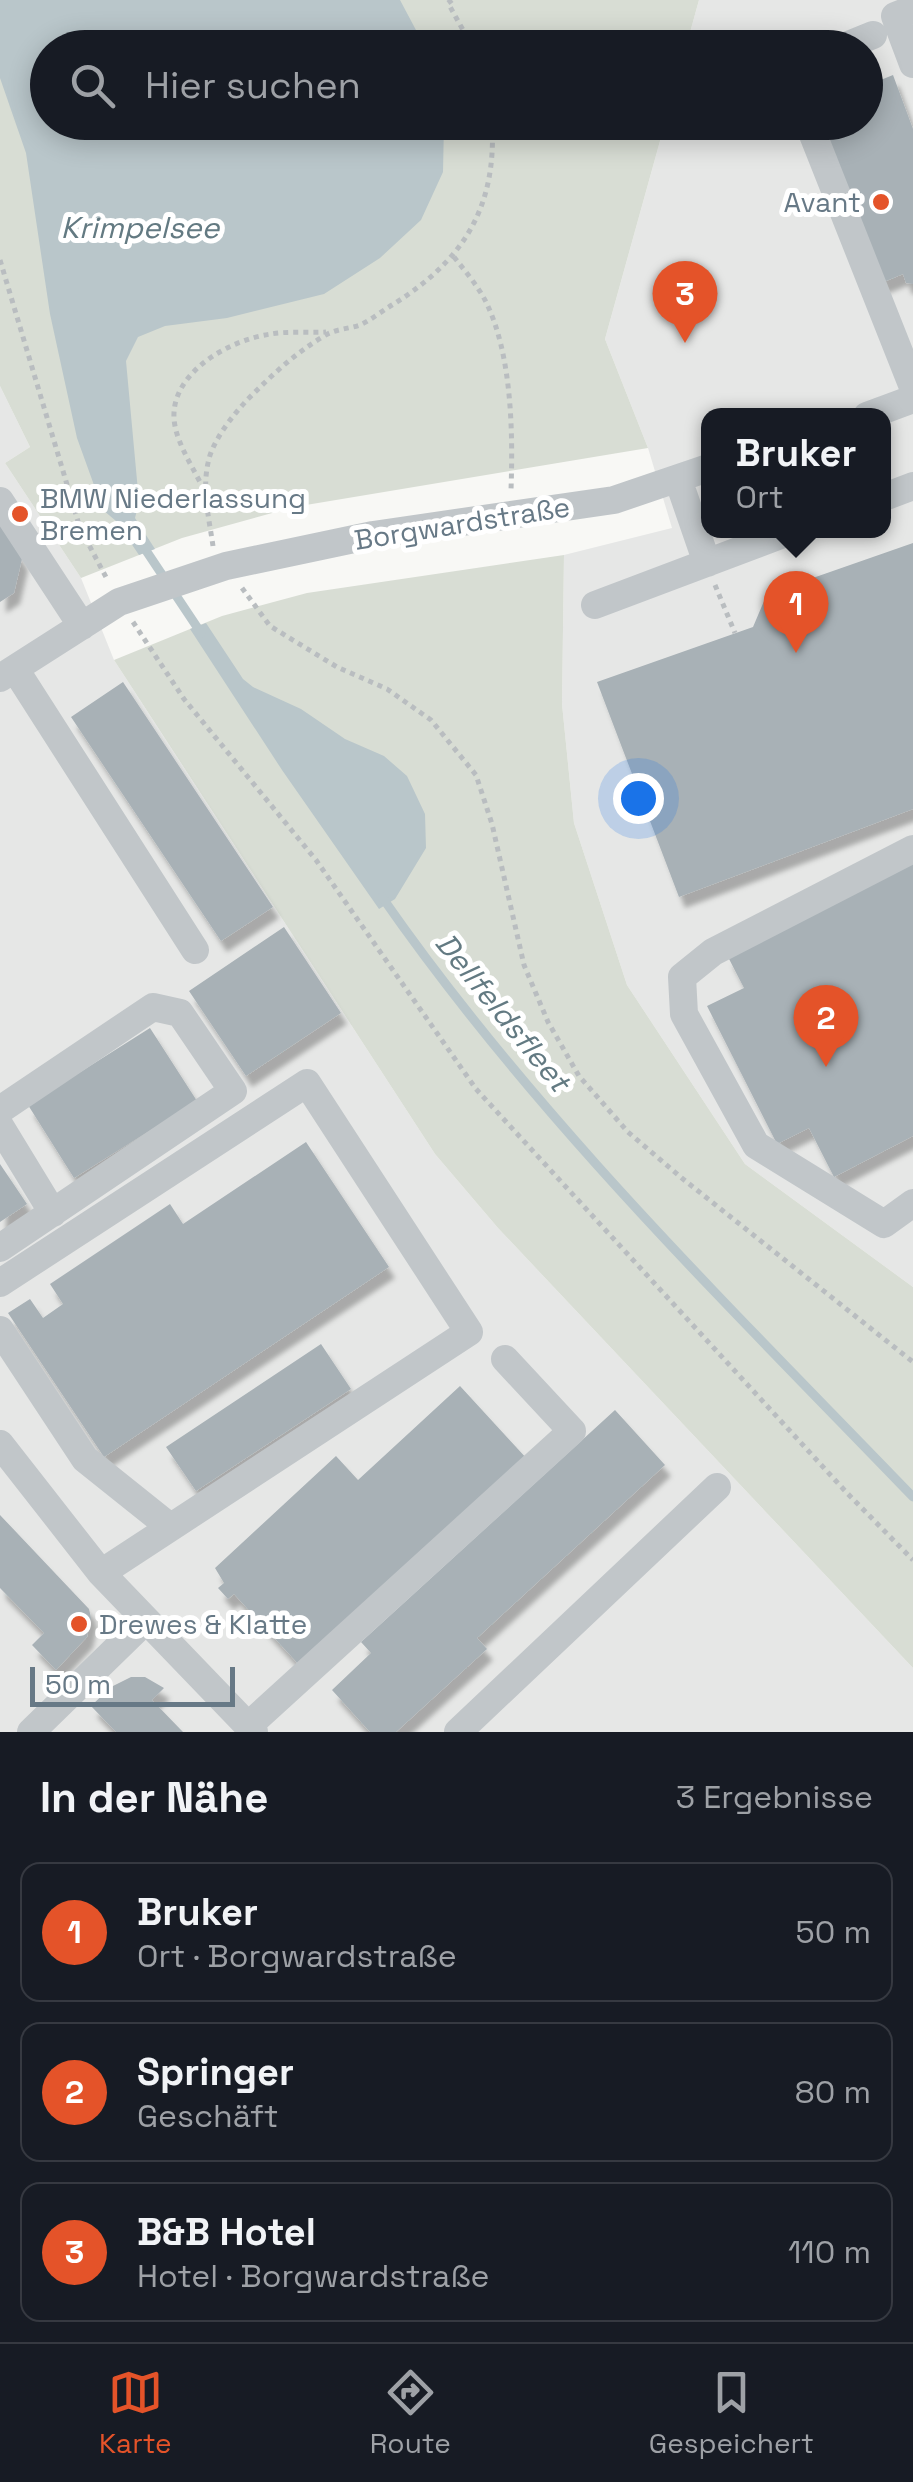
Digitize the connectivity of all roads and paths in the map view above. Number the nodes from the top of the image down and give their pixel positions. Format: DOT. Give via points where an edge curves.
graph roads {
  1 [pos="448,1"];
  2 [pos="913,9"];
  3 [pos="463,30"];
  4 [pos="913,64"];
  5 [pos="492,140"];
  6 [pos="815,140"];
  7 [pos="454,256"];
  8 [pos="0,260"];
  9 [pos="328,332"];
  10 [pos="913,387"];
  11 [pos="701,471"];
  12 [pos="678,479"];
  13 [pos="204,491"];
  14 [pos="0,501"];
  15 [pos="510,514"];
  16 [pos="773,538"];
  17 [pos="707,563"];
  18 [pos="216,569"];
  19 [pos="122,601"];
  20 [pos="595,604"];
  21 [pos="82,626"];
  22 [pos="735,633"];
  23 [pos="7,674"];
  24 [pos="913,849"];
  25 [pos="194,950"];
  26 [pos="0,1110"];
  27 [pos="0,1126"];
  28 [pos="913,1203"];
  29 [pos="54,1213"];
  30 [pos="0,1248"];
  31 [pos="0,1283"];
  32 [pos="0,1330"];
  33 [pos="506,1359"];
  34 [pos="913,1362"];
  35 [pos="0,1444"];
  36 [pos="717,1487"];
  37 [pos="170,1527"];
  38 [pos="913,1560"];
  39 [pos="101,1574"];
  40 [pos="146,1620"];
  41 [pos="251,1729"];
  42 [pos="31,1732"];
  43 [pos="458,1732"];
  1 -- 3 [label="path"];
  2 -- 4 [label="street" via="895,16"];
  5 -- 7 [label="path" via="483,198"];
  6 -- 10 [label="street"];
  7 -- 9 [label="path" via="416,290 361,324"];
  7 -- 15 [label="path" via="486,303 502,356 514,428"];
  8 -- 19 [label="path" via="80,528"];
  9 -- 13 [label="path" via="285,362 236,412 208,458"];
  9 -- 13 [label="path" via="269,334 225,349 192,373 174,397 175,428"];
  11 -- 12 [label="street, Borgwardstraße"];
  12 -- 15 [label="street, Borgwardstraße" via="614,500"];
  12 -- 17 [label="street"];
  13 -- 18 [label="path"];
  14 -- 21 [label="street"];
  15 -- 18 [label="street, Borgwardstraße"];
  16 -- 17 [label="street"];
  17 -- 20 [label="street"];
  17 -- 22 [label="path"];
  18 -- 19 [label="street, Borgwardstraße"];
  18 -- 34 [label="path" via="270,626 431,720 476,775 524,965 548,1022 579,1076 628,1132"];
  19 -- 21 [label="street, Borgwardstraße"];
  19 -- 38 [label="path" via="184,698 316,860 476,1089"];
  21 -- 23 [label="street, Borgwardstraße"];
  23 -- 25 [label="street"];
  24 -- 28 [label="street" via="714,952 682,977 684,1014 756,1145 884,1224"];
  26 -- 29 [label="street" via="153,1007 180,1013 233,1091"];
  27 -- 29 [label="street"];
  29 -- 30 [label="street"];
  31 -- 37 [label="street" via="307,1083 469,1332"];
  32 -- 37 [label="street" via="85,1459"];
  33 -- 41 [label="street" via="572,1431"];
  35 -- 39 [label="street"];
  36 -- 43 [label="street"];
  37 -- 39 [label="street"];
  39 -- 40 [label="street"];
  40 -- 41 [label="street"];
  40 -- 42 [label="street"];
}
